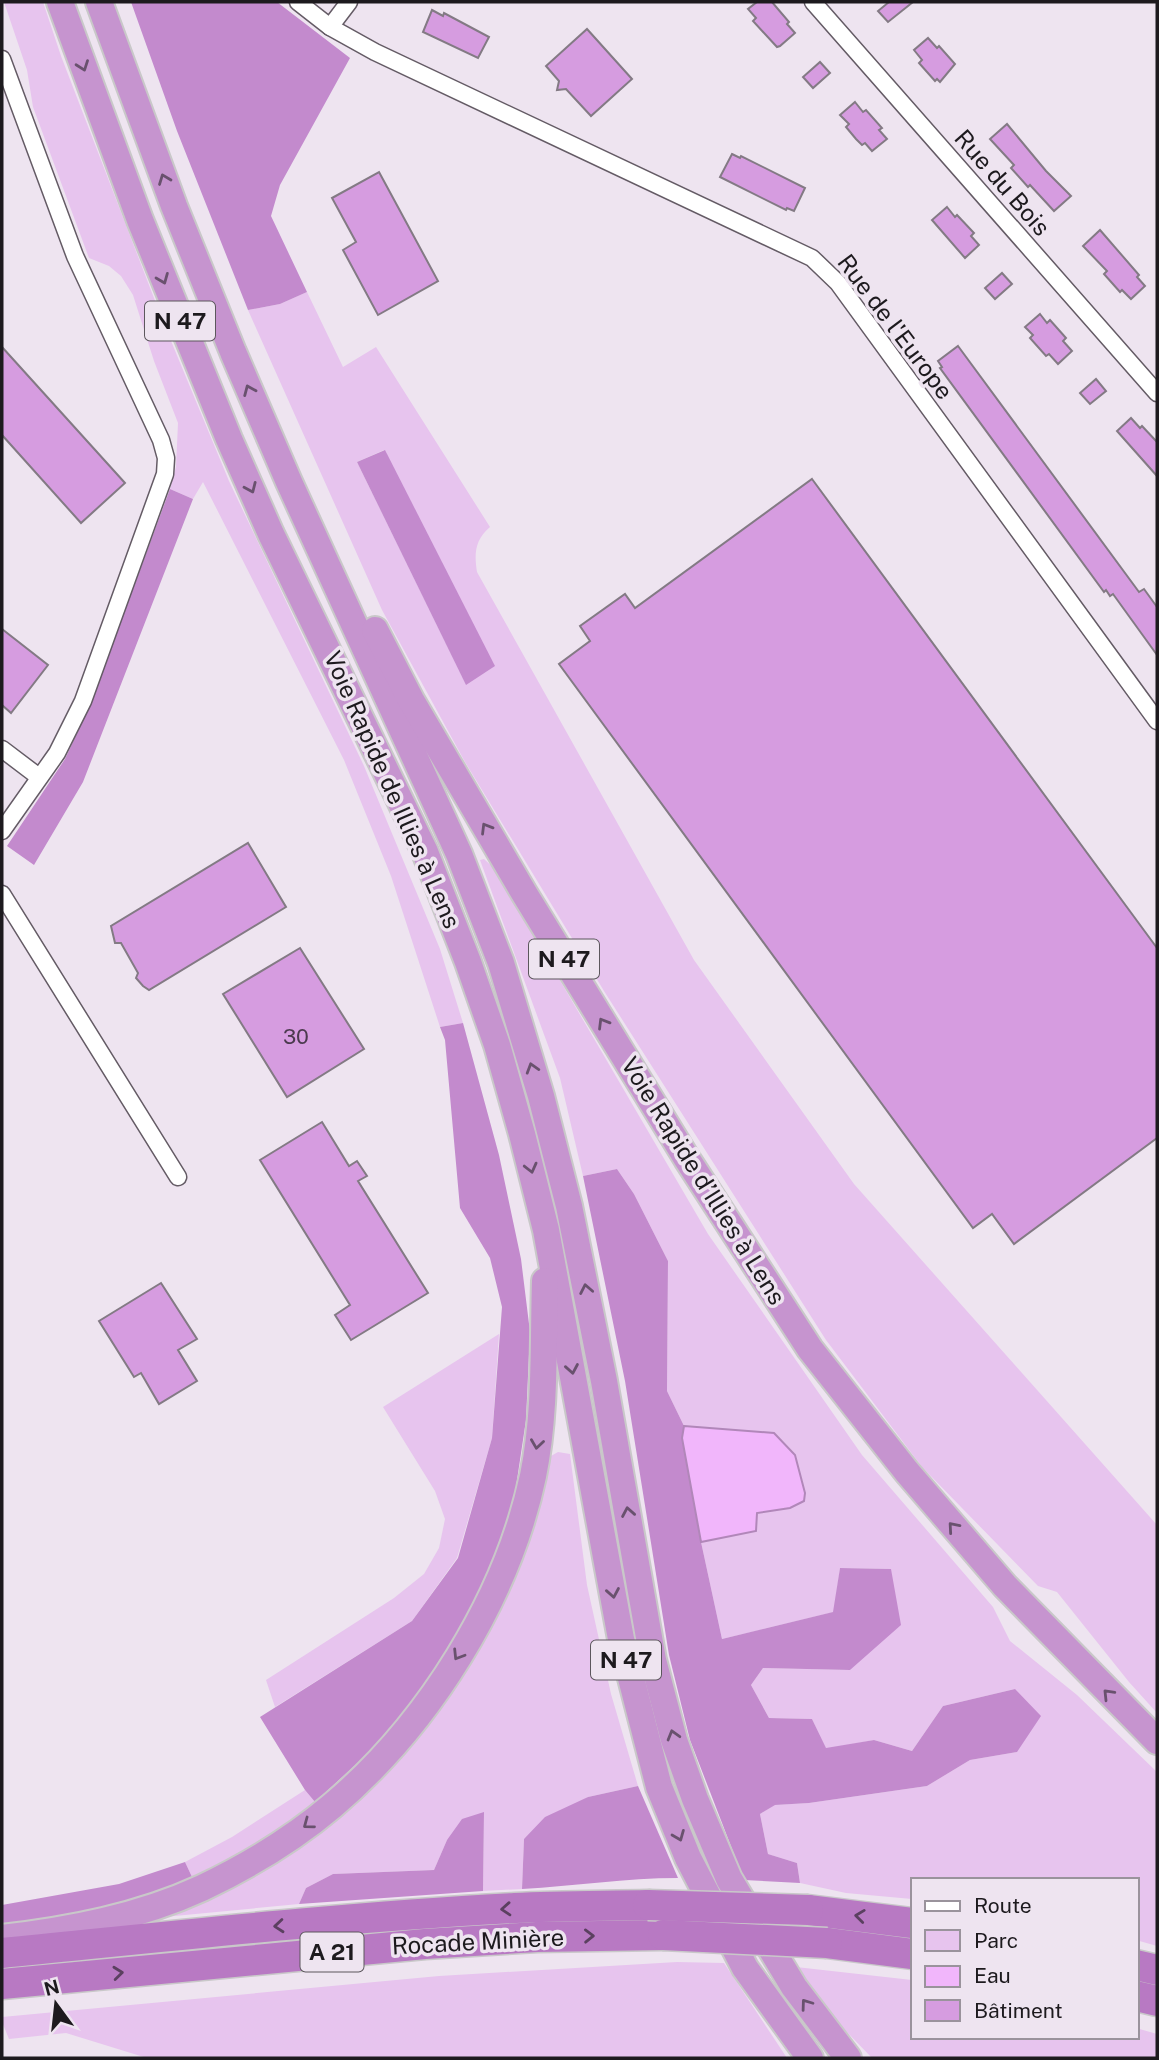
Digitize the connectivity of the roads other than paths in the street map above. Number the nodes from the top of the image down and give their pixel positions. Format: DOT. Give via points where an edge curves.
graph roads {
  1 [pos="60,2"];
  2 [pos="99,2"];
  3 [pos="298,2"];
  4 [pos="349,2"];
  5 [pos="813,2"];
  6 [pos="330,26"];
  7 [pos="2,59"];
  8 [pos="1157,393"];
  9 [pos="327,564"];
  10 [pos="1157,721"];
  11 [pos="2,749"];
  12 [pos="39,776"];
  13 [pos="2,831"];
  14 [pos="2,894"];
  15 [pos="178,1177"];
  16 [pos="546,1230"];
  17 [pos="1157,1741"];
  18 [pos="911,1923"];
  19 [pos="2,1938"];
  20 [pos="2,1953"];
  21 [pos="911,1954"];
  22 [pos="1138,1965"];
  23 [pos="1157,1970"];
  24 [pos="2,1984"];
  25 [pos="1138,1998"];
  26 [pos="1138,1999"];
  27 [pos="1157,2001"];
  28 [pos="1157,2010"];
  29 [pos="808,2057"];
  30 [pos="848,2058"];
  1 -- 16 [label="highway, Voie Rapide de Illies à Lens / N 47, one-way" via="199,367 271,534 425,852 497,1045"];
  9 -- 2 [label="highway, N 47, one-way" via="203,280"];
  3 -- 6 [label="street, Rue de l'Europe"];
  4 -- 6 [label="street"];
  5 -- 8 [label="street, Rue du Bois"];
  6 -- 10 [label="street, Rue de l'Europe" via="375,52 812,258 838,283"];
  7 -- 12 [label="street" via="75,256 166,458 165,474 83,701"];
  17 -- 9 [label="highway, Voie Rapide d’Illies à Lens / N 47, one-way" via="952,1527 810,1349 524,892 411,699 361,603"];
  30 -- 9 [label="highway, one-way" via="794,1987 729,1879 674,1740 653,1660 583,1271 537,1083 500,963 459,854"];
  11 -- 12 [label="street"];
  12 -- 13 [label="street"];
  14 -- 15 [label="street"];
  16 -- 19 [label="highway, one-way" via="540,1425 533,1476 494,1594 411,1724 332,1806 266,1854 234,1871 121,1916"];
  16 -- 29 [label="highway, N 47, one-way" via="621,1639 659,1787 688,1858 745,1968"];
  18 -- 20 [label="highway, Rocade Minière / A 21, one-way, bridge" via="808,1910 648,1905 517,1908 246,1928"];
  24 -- 21 [label="highway, Rocade Minière / A 21, one-way, bridge" via="537,1937 663,1935 827,1943"];
  22 -- 23 [label="highway"];
  25 -- 27 [label="highway"];
  26 -- 28 [label="highway"];
}
